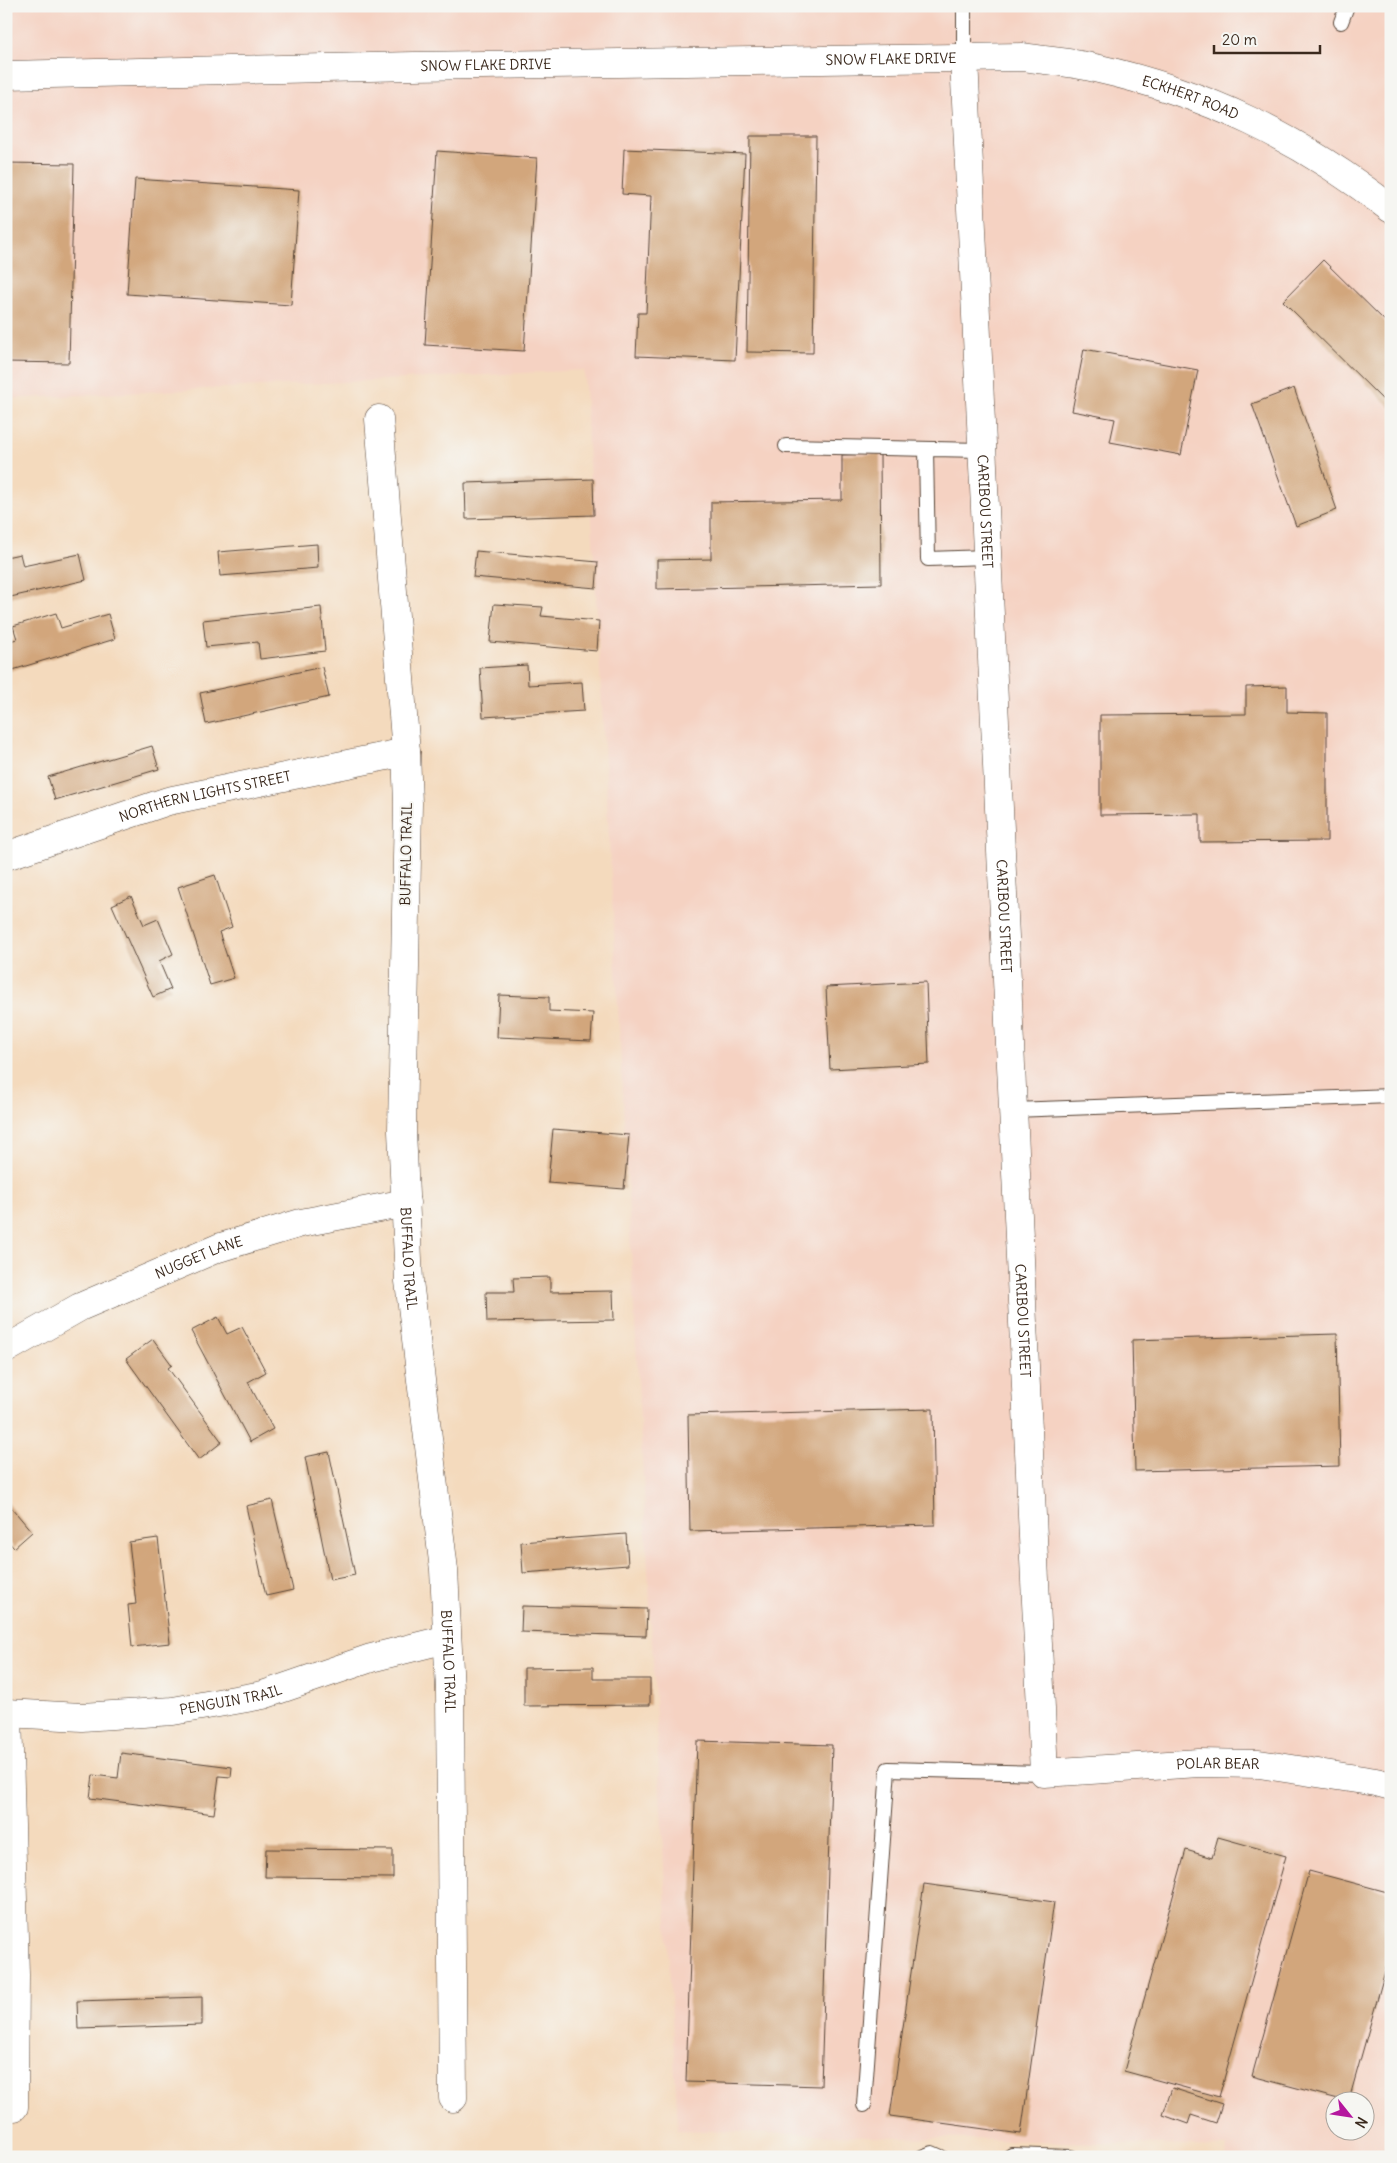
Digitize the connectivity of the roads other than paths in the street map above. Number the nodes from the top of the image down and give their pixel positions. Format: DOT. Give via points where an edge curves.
graph roads {
  1 [pos="964,6"];
  2 [pos="1347,6"];
  3 [pos="1341,22"];
  4 [pos="964,58"];
  5 [pos="6,75"];
  6 [pos="1391,209"];
  7 [pos="379,419"];
  8 [pos="786,446"];
  9 [pos="926,449"];
  10 [pos="982,450"];
  11 [pos="987,557"];
  12 [pos="406,752"];
  13 [pos="6,856"];
  14 [pos="1391,1096"];
  15 [pos="1013,1110"];
  16 [pos="406,1203"];
  17 [pos="6,1350"];
  18 [pos="447,1639"];
  19 [pos="7,1713"];
  20 [pos="1044,1773"];
  21 [pos="1391,1786"];
  22 [pos="453,2098"];
  23 [pos="864,2105"];
  24 [pos="14,2107"];
  25 [pos="922,2157"];
  26 [pos="941,2157"];
  27 [pos="1008,2157"];
  28 [pos="1071,2157"];
  1 -- 4 [label="lane"];
  2 -- 3 [label="lane"];
  4 -- 5 [label="street, SNOW FLAKE DRIVE"];
  4 -- 6 [label="street, ECKHERT ROAD" via="1023,57 1093,67 1162,85 1227,109 1295,143 1351,178"];
  4 -- 10 [label="street, CARIBOU STREET"];
  7 -- 12 [label="street, BUFFALO TRAIL"];
  8 -- 9 [label="lane"];
  9 -- 10 [label="lane"];
  9 -- 11 [label="lane" via="928,559"];
  10 -- 11 [label="street, CARIBOU STREET"];
  11 -- 15 [label="street, CARIBOU STREET"];
  12 -- 13 [label="street, NORTHERN LIGHTS STREET" via="168,801"];
  12 -- 16 [label="street, BUFFALO TRAIL" via="408,804 402,1130"];
  14 -- 15 [label="lane"];
  15 -- 20 [label="street, CARIBOU STREET"];
  16 -- 17 [label="street, NUGGET LANE" via="301,1223 218,1248 80,1307"];
  16 -- 18 [label="street, BUFFALO TRAIL" via="409,1281 444,1570"];
  18 -- 19 [label="street, PENGUIN TRAIL" via="371,1658 263,1696 146,1712 82,1716"];
  18 -- 22 [label="street, BUFFALO TRAIL"];
  19 -- 24 [label="street" via="15,1975"];
  20 -- 21 [label="street, POLAR BEAR" via="1199,1763 1260,1764"];
  20 -- 23 [label="lane" via="888,1769"];
  25 -- 26 [label="lane" via="932,2153"];
  27 -- 28 [label="lane" via="1012,2154"];
}
